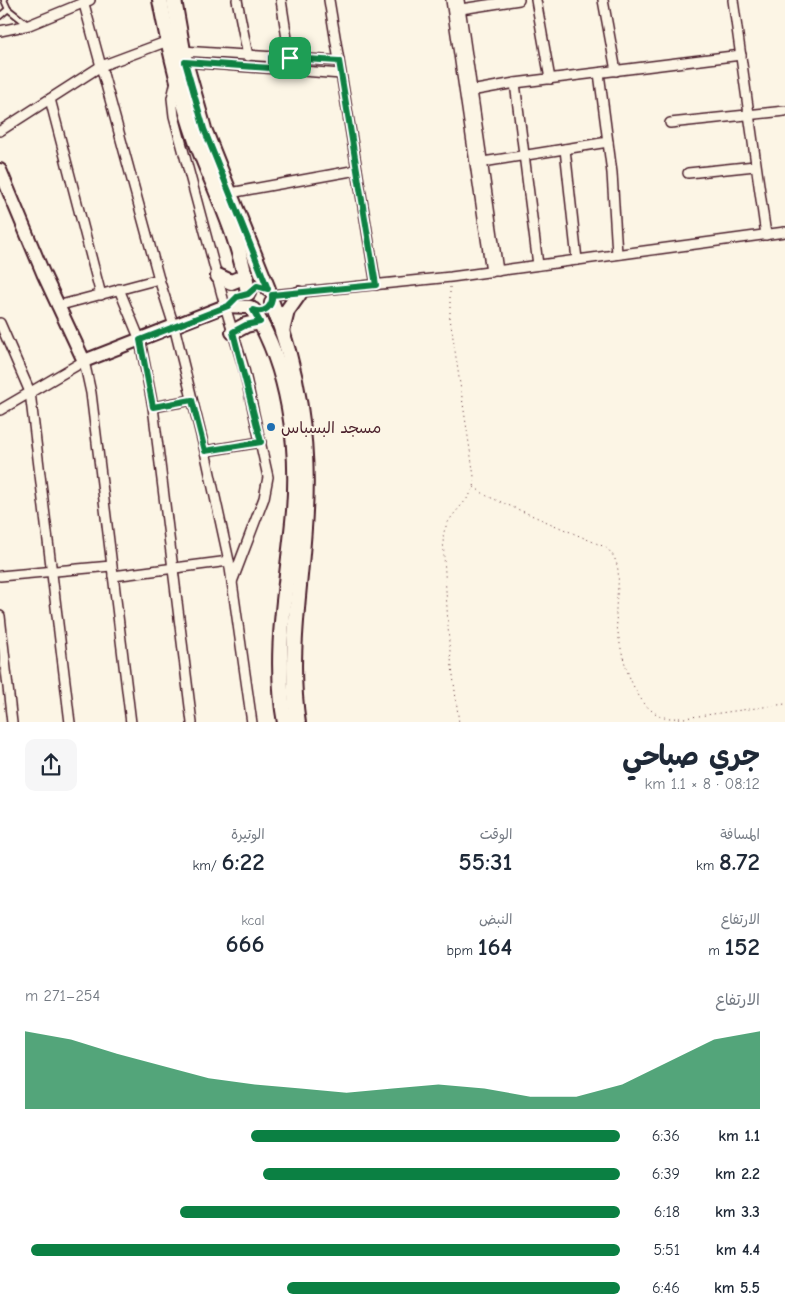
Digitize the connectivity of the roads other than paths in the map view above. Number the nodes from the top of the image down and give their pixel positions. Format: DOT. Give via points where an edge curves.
graph roads {
  1 [pos="4,0"];
  2 [pos="160,0"];
  3 [pos="174,0"];
  4 [pos="237,0"];
  5 [pos="281,0"];
  6 [pos="329,0"];
  7 [pos="451,0"];
  8 [pos="519,0"];
  9 [pos="536,0"];
  10 [pos="603,0"];
  11 [pos="733,0"];
  12 [pos="87,2"];
  13 [pos="460,4"];
  14 [pos="8,9"];
  15 [pos="0,16"];
  16 [pos="28,25"];
  17 [pos="0,31"];
  18 [pos="168,41"];
  19 [pos="741,55"];
  20 [pos="248,56"];
  21 [pos="184,57"];
  22 [pos="271,57"];
  23 [pos="290,58"];
  24 [pos="339,61"];
  25 [pos="101,66"];
  26 [pos="271,68"];
  27 [pos="616,71"];
  28 [pos="599,73"];
  29 [pos="341,74"];
  30 [pos="177,77"];
  31 [pos="550,79"];
  32 [pos="515,83"];
  33 [pos="469,91"];
  34 [pos="50,99"];
  35 [pos="785,112"];
  36 [pos="749,116"];
  37 [pos="670,123"];
  38 [pos="0,130"];
  39 [pos="608,142"];
  40 [pos="565,149"];
  41 [pos="523,156"];
  42 [pos="483,162"];
  43 [pos="755,166"];
  44 [pos="0,170"];
  45 [pos="357,170"];
  46 [pos="688,173"];
  47 [pos="230,193"];
  48 [pos="785,232"];
  49 [pos="766,235"];
  50 [pos="617,254"];
  51 [pos="577,260"];
  52 [pos="538,265"];
  53 [pos="494,271"];
  54 [pos="218,276"];
  55 [pos="246,276"];
  56 [pos="159,279"];
  57 [pos="376,285"];
  58 [pos="119,289"];
  59 [pos="298,294"];
  60 [pos="101,295"];
  61 [pos="271,296"];
  62 [pos="252,305"];
  63 [pos="57,306"];
  64 [pos="227,306"];
  65 [pos="0,323"];
  66 [pos="174,326"];
  67 [pos="233,332"];
  68 [pos="282,332"];
  69 [pos="140,340"];
  70 [pos="84,361"];
  71 [pos="30,392"];
  72 [pos="192,400"];
  73 [pos="153,407"];
  74 [pos="0,410"];
  75 [pos="261,442"];
  76 [pos="205,451"];
  77 [pos="229,561"];
  78 [pos="111,566"];
  79 [pos="174,568"];
  80 [pos="52,572"];
  81 [pos="0,576"];
  82 [pos="113,576"];
  83 [pos="232,582"];
  84 [pos="0,620"];
  85 [pos="12,722"];
  86 [pos="70,722"];
  87 [pos="132,722"];
  88 [pos="192,722"];
  89 [pos="252,722"];
  90 [pos="284,722"];
  91 [pos="298,722"];
  1 -- 14 [label="lane"];
  2 -- 18 [label="main road"];
  3 -- 21 [label="main road"];
  4 -- 20 [label="street"];
  5 -- 23 [label="street"];
  6 -- 24 [label="street"];
  7 -- 33 [label="street"];
  8 -- 13 [label="street"];
  9 -- 31 [label="street"];
  10 -- 27 [label="street"];
  11 -- 19 [label="street"];
  12 -- 16 [label="street"];
  12 -- 25 [label="street"];
  13 -- 33 [label="street"];
  14 -- 15 [label="lane"];
  14 -- 16 [label="lane"];
  16 -- 17 [label="street"];
  18 -- 25 [label="street"];
  18 -- 30 [label="main road"];
  19 -- 27 [label="street"];
  19 -- 36 [label="street"];
  20 -- 21 [label="street"];
  20 -- 22 [label="street"];
  21 -- 26 [label="street"];
  21 -- 47 [label="main road" via="204,129"];
  22 -- 23 [label="street"];
  22 -- 26 [label="street"];
  23 -- 24 [label="street"];
  24 -- 29 [label="street"];
  25 -- 34 [label="street"];
  25 -- 56 [label="street"];
  26 -- 29 [label="street"];
  27 -- 28 [label="street"];
  28 -- 31 [label="street"];
  28 -- 39 [label="street"];
  29 -- 45 [label="street"];
  30 -- 54 [label="street" via="172,98 174,116"];
  30 -- 55 [label="main road" via="195,138 236,240"];
  31 -- 32 [label="street"];
  32 -- 33 [label="street"];
  32 -- 41 [label="street"];
  33 -- 42 [label="street"];
  33 -- 53 [label="street"];
  34 -- 38 [label="street"];
  34 -- 60 [label="street"];
  35 -- 36 [label="street"];
  36 -- 37 [label="street"];
  36 -- 43 [label="street"];
  39 -- 40 [label="street"];
  39 -- 50 [label="street"];
  40 -- 41 [label="street"];
  40 -- 51 [label="street"];
  41 -- 42 [label="street"];
  41 -- 52 [label="street"];
  42 -- 53 [label="street"];
  43 -- 46 [label="street"];
  43 -- 49 [label="street"];
  44 -- 63 [label="street"];
  45 -- 47 [label="street"];
  45 -- 57 [label="street"];
  47 -- 61 [label="main road"];
  48 -- 49 [label="street"];
  49 -- 50 [label="street"];
  50 -- 51 [label="street"];
  51 -- 52 [label="street"];
  52 -- 53 [label="street"];
  53 -- 57 [label="street"];
  54 -- 55 [label="main road" via="231,282"];
  54 -- 64 [label="street"];
  55 -- 62 [label="main road"];
  56 -- 58 [label="street"];
  56 -- 66 [label="street"];
  57 -- 59 [label="street"];
  58 -- 60 [label="street"];
  58 -- 69 [label="street"];
  59 -- 61 [label="street"];
  59 -- 68 [label="main road" via="287,311"];
  60 -- 63 [label="street"];
  61 -- 62 [label="main road" via="264,311"];
  61 -- 62 [label="main road" via="257,286"];
  61 -- 68 [label="main road"];
  62 -- 64 [label="street"];
  62 -- 67 [label="main road" via="246,325"];
  62 -- 90 [label="main road" via="281,372 294,454 294,511 279,641"];
  63 -- 70 [label="street"];
  64 -- 66 [label="street"];
  64 -- 67 [label="street"];
  65 -- 71 [label="street"];
  66 -- 69 [label="street"];
  66 -- 72 [label="street"];
  67 -- 75 [label="street"];
  68 -- 91 [label="main road" via="301,416 306,474 293,647"];
  69 -- 70 [label="street"];
  69 -- 73 [label="street"];
  70 -- 71 [label="street"];
  70 -- 78 [label="street" via="91,392"];
  71 -- 74 [label="street"];
  71 -- 80 [label="street"];
  72 -- 73 [label="street"];
  72 -- 76 [label="street"];
  73 -- 79 [label="street"];
  75 -- 76 [label="street"];
  75 -- 83 [label="street" via="268,476 267,489"];
  76 -- 77 [label="street"];
  77 -- 79 [label="street"];
  77 -- 83 [label="street"];
  78 -- 80 [label="street"];
  78 -- 82 [label="street"];
  79 -- 82 [label="street"];
  79 -- 88 [label="street"];
  80 -- 81 [label="street"];
  80 -- 86 [label="street"];
  82 -- 87 [label="street"];
  83 -- 89 [label="street"];
  84 -- 85 [label="street"];
}
